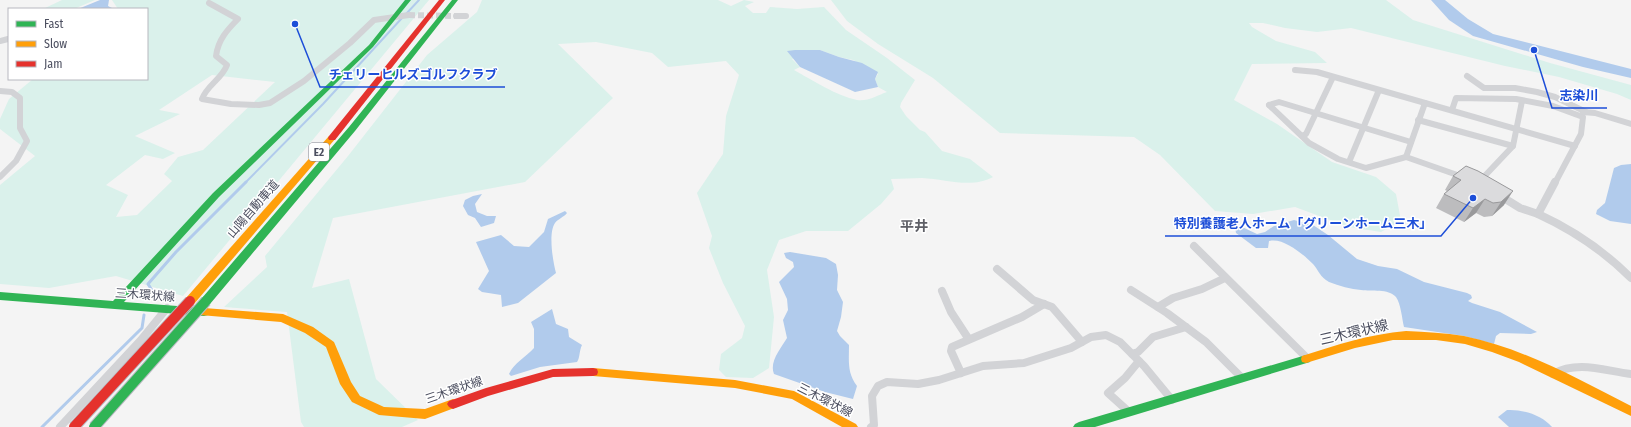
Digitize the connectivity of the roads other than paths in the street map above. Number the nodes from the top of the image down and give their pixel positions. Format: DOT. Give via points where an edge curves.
graph roads {
  1 [pos="408,0"];
  2 [pos="442,0"];
  3 [pos="455,0"];
  4 [pos="210,3"];
  5 [pos="410,15"];
  6 [pos="396,16"];
  7 [pos="456,16"];
  8 [pos="466,16"];
  9 [pos="8,39"];
  10 [pos="0,41"];
  11 [pos="1296,70"];
  12 [pos="1467,76"];
  13 [pos="1334,77"];
  14 [pos="1379,90"];
  15 [pos="0,91"];
  16 [pos="9,91"];
  17 [pos="0,97"];
  18 [pos="1522,101"];
  19 [pos="1425,103"];
  20 [pos="1452,110"];
  21 [pos="1586,112"];
  22 [pos="1316,114"];
  23 [pos="1577,114"];
  24 [pos="1418,120"];
  25 [pos="1631,124"];
  26 [pos="1363,128"];
  27 [pos="1517,129"];
  28 [pos="1302,136"];
  29 [pos="1410,142"];
  30 [pos="1513,146"];
  31 [pos="1575,146"];
  32 [pos="1406,157"];
  33 [pos="1349,162"];
  34 [pos="0,177"];
  35 [pos="1484,186"];
  36 [pos="1538,214"];
  37 [pos="1194,246"];
  38 [pos="997,269"];
  39 [pos="1225,278"];
  40 [pos="1631,278"];
  41 [pos="942,290"];
  42 [pos="1131,290"];
  43 [pos="0,296"];
  44 [pos="1044,304"];
  45 [pos="115,305"];
  46 [pos="1158,307"];
  47 [pos="167,308"];
  48 [pos="1186,327"];
  49 [pos="968,338"];
  50 [pos="1082,342"];
  51 [pos="1136,358"];
  52 [pos="1307,358"];
  53 [pos="961,373"];
  54 [pos="1552,374"];
  55 [pos="1631,374"];
  56 [pos="1241,377"];
  57 [pos="1172,400"];
  58 [pos="1631,411"];
  59 [pos="1129,412"];
  60 [pos="60,427"];
  61 [pos="74,427"];
  62 [pos="94,427"];
  63 [pos="852,427"];
  64 [pos="871,427"];
  65 [pos="1079,427"];
  1 -- 6 [label="main road"];
  2 -- 61 [label="main road, 山陽自動車道 / E2, bridge" via="341,127 190,300"];
  3 -- 62 [label="main road, 山陽自動車道 / E2, bridge" via="352,129 206,301"];
  4 -- 6 [label="street" via="238,19 216,46 216,56 228,65 226,71 203,94 202,99 209,102 259,105 270,103 304,81 350,43 370,22"];
  5 -- 6 [label="street"];
  6 -- 45 [label="main road" via="371,46 216,195"];
  7 -- 8 [label="street"];
  9 -- 10 [label="street"];
  11 -- 13 [label="street"];
  12 -- 21 [label="street" via="1484,88 1515,88 1537,92 1555,97"];
  13 -- 14 [label="street"];
  13 -- 22 [label="street"];
  14 -- 19 [label="street"];
  14 -- 26 [label="street"];
  15 -- 16 [label="street"];
  16 -- 17 [label="street"];
  16 -- 34 [label="street" via="20,98 20,128 27,141 13,166"];
  18 -- 20 [label="street" via="1456,98"];
  18 -- 23 [label="street"];
  18 -- 27 [label="street"];
  19 -- 20 [label="street"];
  19 -- 24 [label="street"];
  20 -- 27 [label="street"];
  21 -- 23 [label="street"];
  21 -- 25 [label="street"];
  22 -- 26 [label="street"];
  22 -- 28 [label="street" via="1306,134"];
  22 -- 28 [label="street" via="1279,102 1269,105"];
  23 -- 31 [label="street" via="1583,118 1581,134"];
  24 -- 29 [label="street"];
  24 -- 30 [label="street"];
  26 -- 29 [label="street"];
  26 -- 33 [label="street"];
  27 -- 30 [label="street"];
  27 -- 31 [label="street"];
  28 -- 33 [label="street" via="1323,152"];
  29 -- 32 [label="street"];
  30 -- 35 [label="street"];
  31 -- 36 [label="street"];
  32 -- 33 [label="street" via="1366,168"];
  32 -- 35 [label="street"];
  35 -- 36 [label="street" via="1520,208"];
  36 -- 40 [label="street" via="1602,252"];
  37 -- 39 [label="street"];
  38 -- 44 [label="street" via="1033,300"];
  39 -- 46 [label="street" via="1203,289 1165,301"];
  39 -- 52 [label="street"];
  41 -- 49 [label="street" via="951,312"];
  42 -- 46 [label="street"];
  43 -- 45 [label="main road, 三木環状線"];
  44 -- 49 [label="street" via="1037,310 997,328"];
  44 -- 50 [label="street" via="1052,307"];
  45 -- 47 [label="main road, 三木環状線"];
  46 -- 48 [label="street"];
  47 -- 60 [label="street" via="141,340"];
  47 -- 63 [label="main road, 三木環状線" via="283,318 309,330 330,345 346,384 356,399 383,412 425,414 486,392 553,373 603,372 735,384 794,395"];
  48 -- 51 [label="street" via="1153,337 1138,352"];
  48 -- 56 [label="street" via="1206,342"];
  49 -- 53 [label="street" via="952,347 951,351"];
  50 -- 51 [label="street" via="1090,337 1106,335 1120,342"];
  50 -- 53 [label="street" via="1024,363 983,366"];
  51 -- 57 [label="street"];
  51 -- 59 [label="street" via="1125,378 1108,393"];
  52 -- 54 [label="main road, 三木環状線" via="1387,336 1416,335 1482,346"];
  52 -- 56 [label="main road, 三木環状線"];
  53 -- 64 [label="street" via="918,384 887,382 878,386 872,396 874,425"];
  54 -- 55 [label="street" via="1574,366"];
  54 -- 58 [label="main road, 三木環状線"];
  56 -- 57 [label="main road, 三木環状線"];
  57 -- 59 [label="main road, 三木環状線"];
  59 -- 65 [label="main road, 三木環状線"];
}
